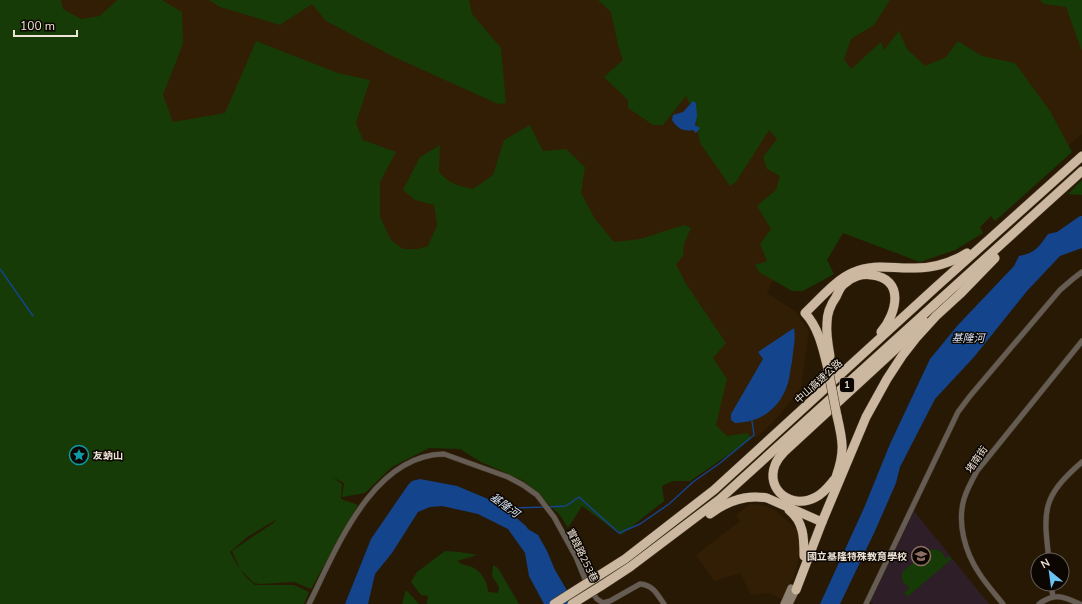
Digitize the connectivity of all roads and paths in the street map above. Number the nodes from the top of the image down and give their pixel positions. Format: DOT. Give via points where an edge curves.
graph roads {
  1 [pos="1082,156"];
  2 [pos="1082,171"];
  3 [pos="1082,176"];
  4 [pos="1038,196"];
  5 [pos="998,254"];
  6 [pos="1082,272"];
  7 [pos="1082,340"];
  8 [pos="850,367"];
  9 [pos="830,368"];
  10 [pos="1082,462"];
  11 [pos="837,481"];
  12 [pos="780,504"];
  13 [pos="820,520"];
  14 [pos="1048,552"];
  15 [pos="804,556"];
  16 [pos="630,567"];
  17 [pos="598,582"];
  18 [pos="793,589"];
  19 [pos="1052,592"];
  20 [pos="1053,597"];
  21 [pos="309,604"];
  22 [pos="554,604"];
  23 [pos="572,604"];
  24 [pos="664,604"];
  25 [pos="784,604"];
  26 [pos="790,604"];
  27 [pos="866,604"];
  28 [pos="1003,604"];
  29 [pos="1039,604"];
  30 [pos="1080,604"];
  1 -- 4 [label="highway, 中山高速公路 / 1"];
  2 -- 16 [label="highway, 中山高速公路 / 1" via="720,499"];
  3 -- 5 [label="highway"];
  4 -- 8 [label="highway, 中山高速公路 / 1"];
  4 -- 9 [label="highway" via="958,259 932,267 876,266 854,272 836,284 805,312 818,333"];
  5 -- 11 [label="highway" via="936,316 902,356 870,410"];
  5 -- 11 [label="highway" via="784,452 775,464 774,482 781,494 792,501 816,498"];
  6 -- 27 [label="street" via="1060,290 958,412"];
  7 -- 28 [label="street, 堵南街" via="981,466 964,500 962,526 970,556 978,572"];
  8 -- 9 [label="highway" via="858,354 888,323 896,303 889,283 876,275 854,277 843,284 834,300 826,322"];
  8 -- 17 [label="highway, 中山高速公路 / 1" via="714,490"];
  9 -- 11 [label="highway" via="846,434 847,451"];
  10 -- 14 [label="street" via="1061,481 1050,499 1046,524"];
  11 -- 13 [label="highway"];
  12 -- 13 [label="highway"];
  12 -- 15 [label="highway" via="791,511 800,525 804,534"];
  12 -- 16 [label="highway" via="758,497 728,502 666,546"];
  13 -- 15 [label="highway"];
  13 -- 18 [label="highway"];
  15 -- 18 [label="highway"];
  16 -- 17 [label="highway, 中山高速公路 / 1"];
  17 -- 22 [label="highway, 中山高速公路 / 1, bridge"];
  17 -- 23 [label="highway, 中山高速公路 / 1, bridge"];
  18 -- 25 [label="street"];
  18 -- 26 [label="street"];
  19 -- 20 [label="street"];
  20 -- 29 [label="street"];
  20 -- 30 [label="street" via="1059,596"];
  21 -- 24 [label="street, 實踐路253巷" via="343,537 373,491 395,472 416,460 434,454 444,454 508,477 537,495 548,508 576,557 585,582 597,599 603,602 610,601 640,584 649,586"];
}
